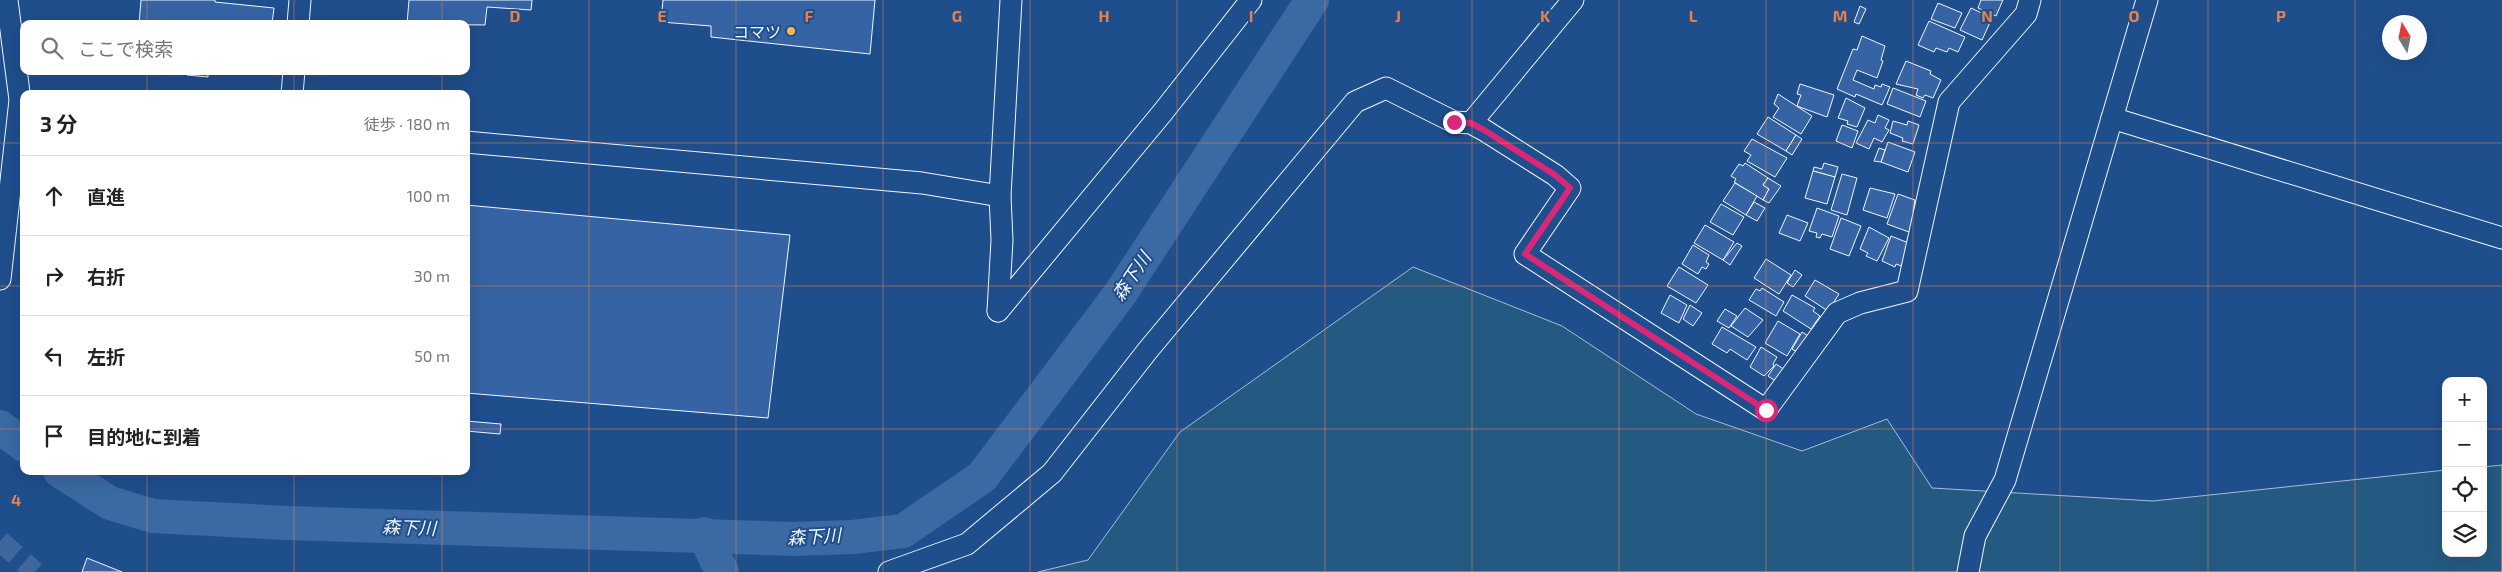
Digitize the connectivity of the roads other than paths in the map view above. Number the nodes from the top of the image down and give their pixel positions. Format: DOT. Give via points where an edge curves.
graph roads {
  1 [pos="7,0"];
  2 [pos="300,0"];
  3 [pos="1011,0"];
  4 [pos="1251,0"];
  5 [pos="1573,0"];
  6 [pos="2030,0"];
  7 [pos="2147,0"];
  8 [pos="298,20"];
  9 [pos="294,75"];
  10 [pos="20,90"];
  11 [pos="292,90"];
  12 [pos="20,117"];
  13 [pos="2112,118"];
  14 [pos="1471,123"];
  15 [pos="470,142"];
  16 [pos="1000,196"];
  17 [pos="2502,238"];
  18 [pos="0,279"];
  19 [pos="889,572"];
  20 [pos="1968,572"];
  1 -- 10 [label="street"];
  2 -- 8 [label="street"];
  3 -- 16 [label="street"];
  4 -- 16 [label="street" via="998,311 1002,240"];
  5 -- 14 [label="street"];
  6 -- 14 [label="street" via="2026,14 1949,102 1907,291 1837,312 1766,410 1525,254 1570,188 1555,175"];
  7 -- 13 [label="street"];
  9 -- 11 [label="street"];
  12 -- 18 [label="street"];
  13 -- 17 [label="street"];
  13 -- 20 [label="street" via="2006,480 1975,536"];
  14 -- 19 [label="street" via="1454,122 1386,88 1354,102 1148,350 1052,473 967,544"];
  15 -- 16 [label="street" via="922,183"];
}
